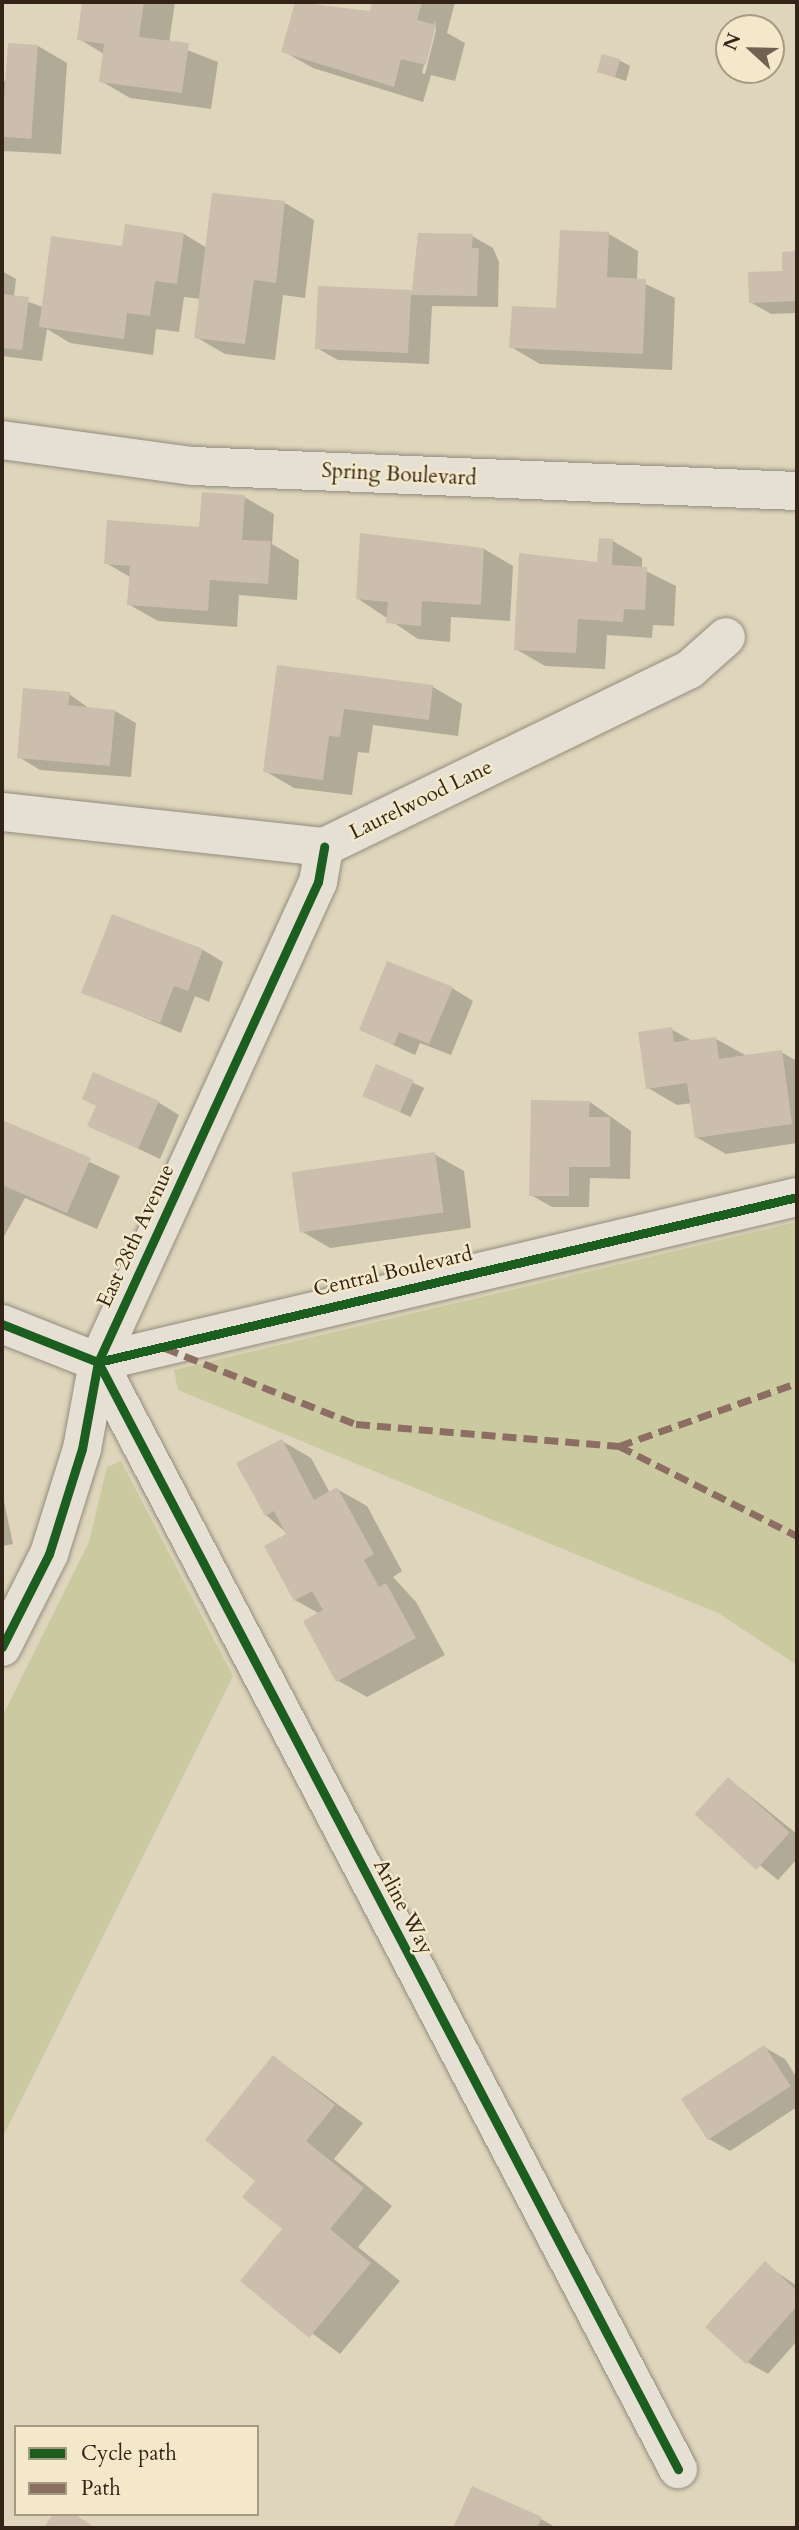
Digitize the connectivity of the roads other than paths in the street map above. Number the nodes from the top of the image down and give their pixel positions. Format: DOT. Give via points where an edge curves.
graph roads {
  1 [pos="2,440"];
  2 [pos="797,491"];
  3 [pos="726,638"];
  4 [pos="2,812"];
  5 [pos="324,847"];
  6 [pos="797,1197"];
  7 [pos="2,1324"];
  8 [pos="97,1362"];
  9 [pos="2,1647"];
  10 [pos="678,2469"];
  1 -- 2 [label="street, Spring Boulevard" via="193,466"];
  3 -- 5 [label="street, Laurelwood Lane" via="691,669"];
  4 -- 5 [label="street, Laurelwood Lane"];
  5 -- 8 [label="street, East 28th Avenue" via="318,882"];
  6 -- 8 [label="street, Central Boulevard"];
  7 -- 8 [label="street"];
  8 -- 9 [label="street, East 28th Avenue" via="82,1449 49,1554"];
  8 -- 10 [label="street, Arline Way"];
}
